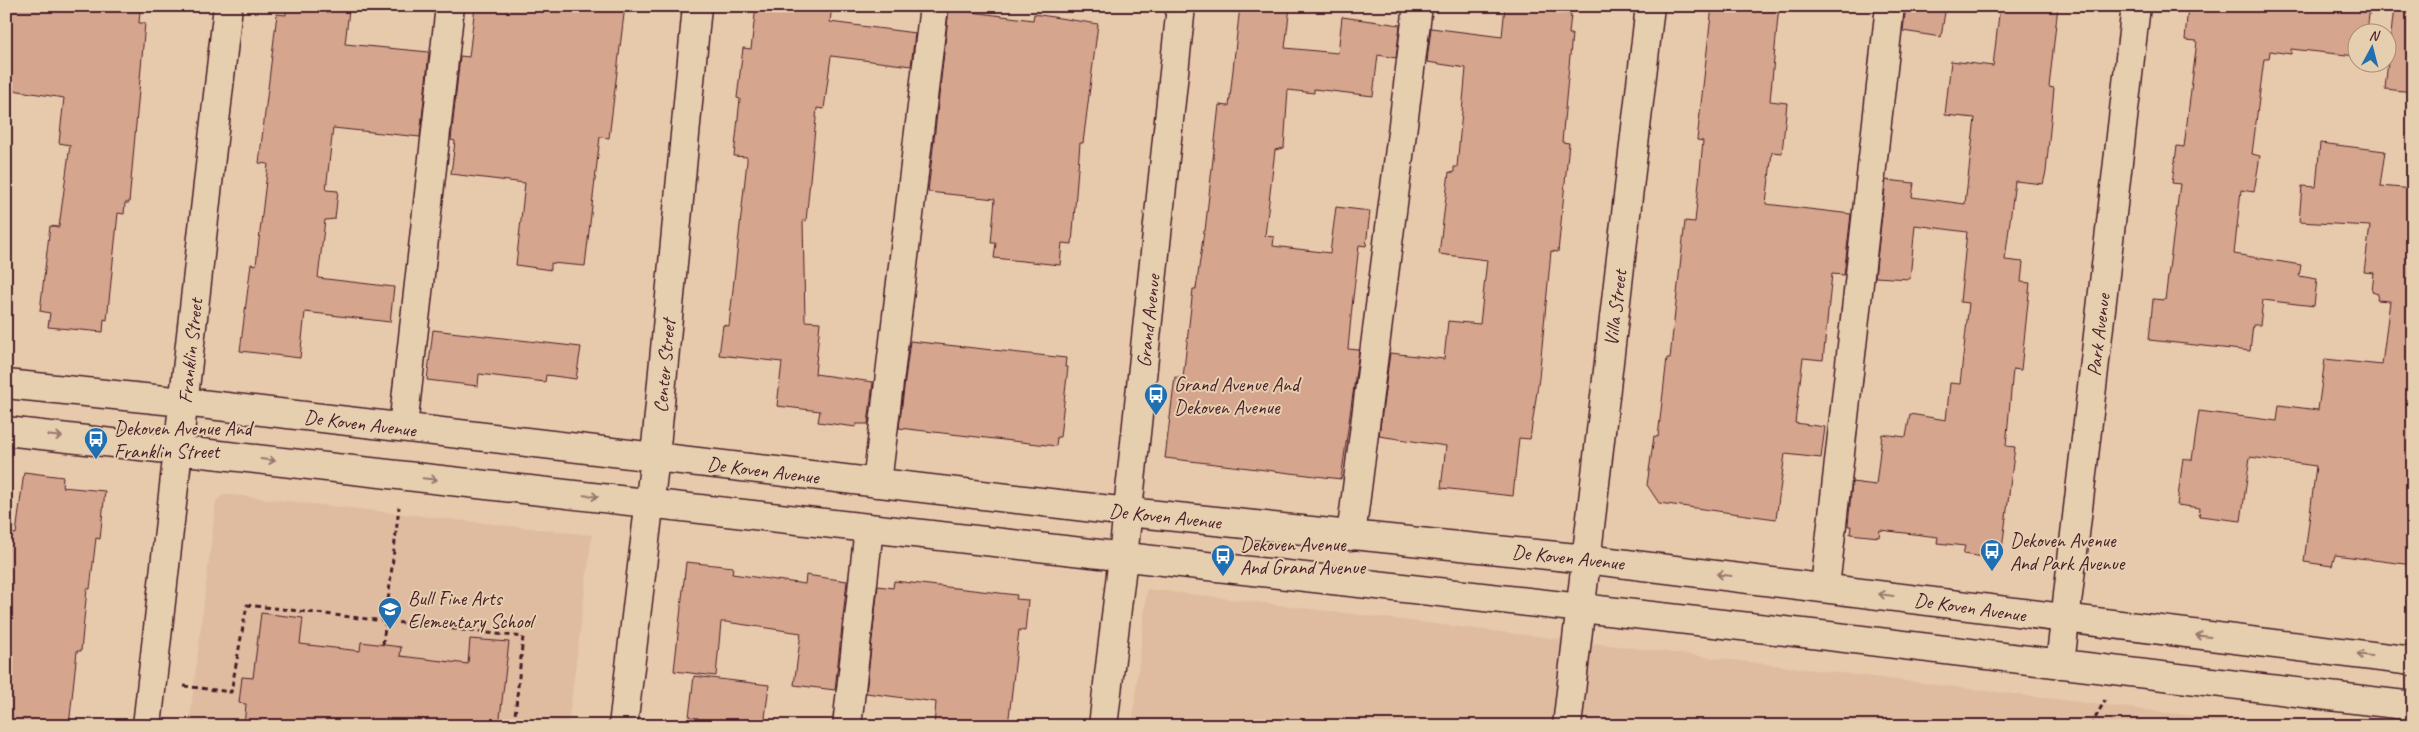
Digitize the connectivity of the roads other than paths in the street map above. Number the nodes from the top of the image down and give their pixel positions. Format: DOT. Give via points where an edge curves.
graph roads {
  1 [pos="228,6"];
  2 [pos="450,6"];
  3 [pos="698,6"];
  4 [pos="934,6"];
  5 [pos="1181,6"];
  6 [pos="1418,6"];
  7 [pos="1650,6"];
  8 [pos="1890,6"];
  9 [pos="2136,6"];
  10 [pos="6,384"];
  11 [pos="184,402"];
  12 [pos="403,427"];
  13 [pos="6,431"];
  14 [pos="179,449"];
  15 [pos="655,457"];
  16 [pos="877,483"];
  17 [pos="650,503"];
  18 [pos="1128,512"];
  19 [pos="869,528"];
  20 [pos="1351,536"];
  21 [pos="1123,558"];
  22 [pos="1586,559"];
  23 [pos="1824,587"];
  24 [pos="1580,609"];
  25 [pos="2065,619"];
  26 [pos="2413,661"];
  27 [pos="2060,664"];
  28 [pos="2413,706"];
  29 [pos="146,726"];
  30 [pos="623,726"];
  31 [pos="847,726"];
  32 [pos="1102,726"];
  33 [pos="1567,726"];
  1 -- 11 [label="street, Franklin Street"];
  2 -- 12 [label="street"];
  3 -- 15 [label="street, Center Street"];
  4 -- 16 [label="street"];
  5 -- 18 [label="street, Grand Avenue"];
  6 -- 20 [label="street"];
  7 -- 22 [label="street, Villa Street"];
  8 -- 23 [label="street"];
  9 -- 25 [label="street, Park Avenue"];
  10 -- 11 [label="street, De Koven Avenue"];
  11 -- 12 [label="street, De Koven Avenue"];
  11 -- 14 [label="street, Franklin Street"];
  12 -- 15 [label="street, De Koven Avenue"];
  13 -- 14 [label="street, one-way"];
  14 -- 17 [label="street, one-way"];
  14 -- 29 [label="street, Franklin Street"];
  15 -- 16 [label="street, De Koven Avenue"];
  15 -- 17 [label="street, Center Street"];
  16 -- 18 [label="street, De Koven Avenue"];
  17 -- 19 [label="street"];
  17 -- 30 [label="street, Center Street"];
  18 -- 20 [label="street, De Koven Avenue"];
  18 -- 21 [label="street, Grand Avenue"];
  19 -- 21 [label="street"];
  19 -- 31 [label="street"];
  20 -- 22 [label="street, De Koven Avenue"];
  21 -- 24 [label="street"];
  21 -- 32 [label="street, Grand Avenue"];
  23 -- 22 [label="street, De Koven Avenue, one-way"];
  22 -- 24 [label="street, Villa Street"];
  25 -- 23 [label="street, De Koven Avenue, one-way"];
  24 -- 27 [label="street"];
  24 -- 33 [label="street, Villa Street"];
  26 -- 25 [label="street, De Koven Avenue, one-way"];
  25 -- 27 [label="street, Park Avenue"];
  27 -- 28 [label="street"];
}
